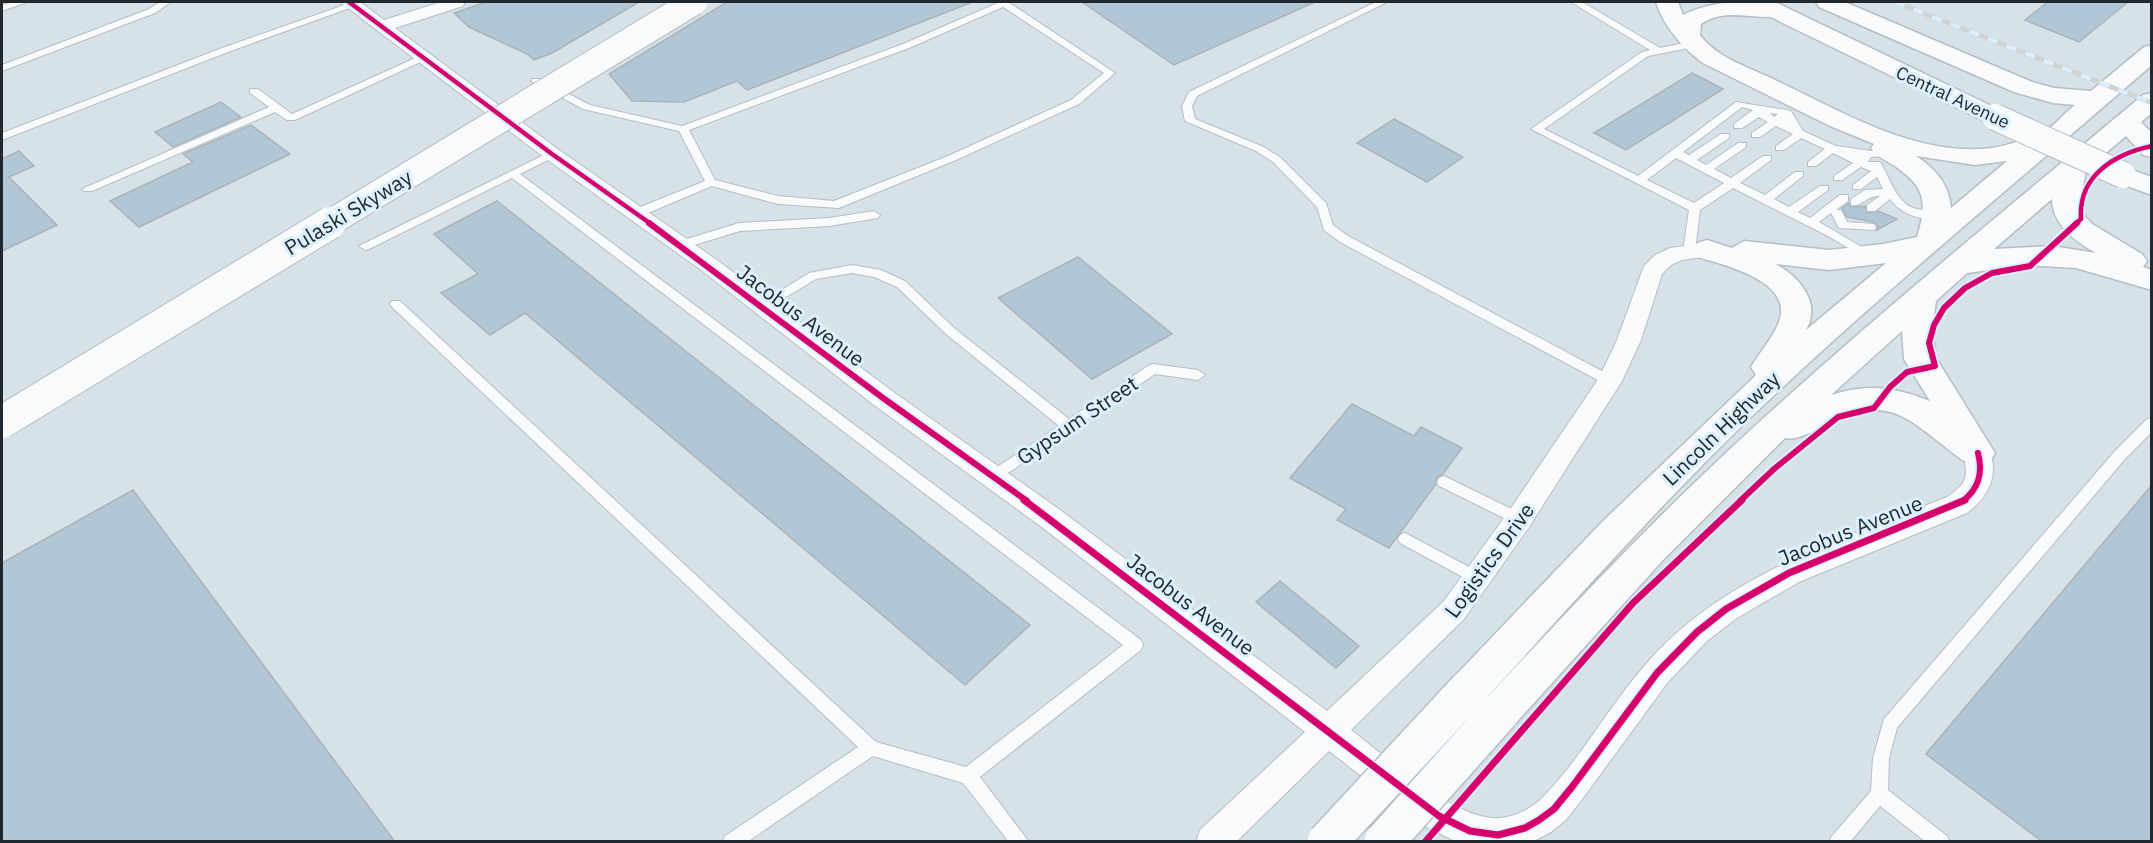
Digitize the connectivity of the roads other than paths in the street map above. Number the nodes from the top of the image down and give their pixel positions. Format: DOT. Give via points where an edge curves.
graph roads {
  1 [pos="22,2"];
  2 [pos="166,2"];
  3 [pos="457,2"];
  4 [pos="674,2"];
  5 [pos="694,2"];
  6 [pos="1382,2"];
  7 [pos="1576,2"];
  8 [pos="1667,2"];
  9 [pos="1827,2"];
  10 [pos="351,3"];
  11 [pos="1766,6"];
  12 [pos="2,8"];
  13 [pos="382,26"];
  14 [pos="1691,39"];
  15 [pos="1658,51"];
  16 [pos="2151,52"];
  17 [pos="424,57"];
  18 [pos="2,68"];
  19 [pos="536,81"];
  20 [pos="254,91"];
  21 [pos="2094,99"];
  22 [pos="2151,100"];
  23 [pos="1740,105"];
  24 [pos="277,107"];
  25 [pos="1793,107"];
  26 [pos="1758,113"];
  27 [pos="1775,121"];
  28 [pos="1842,122"];
  29 [pos="2127,122"];
  30 [pos="1738,126"];
  31 [pos="683,129"];
  32 [pos="2063,131"];
  33 [pos="1800,134"];
  34 [pos="1756,135"];
  35 [pos="1725,136"];
  36 [pos="2,137"];
  37 [pos="1742,145"];
  38 [pos="1780,148"];
  39 [pos="1832,149"];
  40 [pos="2151,149"];
  41 [pos="1676,153"];
  42 [pos="552,154"];
  43 [pos="1767,158"];
  44 [pos="1881,159"];
  45 [pos="1689,160"];
  46 [pos="1860,162"];
  47 [pos="1812,164"];
  48 [pos="2073,167"];
  49 [pos="1707,169"];
  50 [pos="513,173"];
  51 [pos="1799,174"];
  52 [pos="1839,178"];
  53 [pos="1641,179"];
  54 [pos="711,182"];
  55 [pos="1732,183"];
  56 [pos="1857,187"];
  57 [pos="1824,188"];
  58 [pos="2151,188"];
  59 [pos="88,189"];
  60 [pos="1891,193"];
  61 [pos="1766,200"];
  62 [pos="1899,207"];
  63 [pos="1695,208"];
  64 [pos="1871,208"];
  65 [pos="1790,212"];
  66 [pos="637,213"];
  67 [pos="1838,213"];
  68 [pos="1939,213"];
  69 [pos="874,214"];
  70 [pos="1889,216"];
  71 [pos="1812,222"];
  72 [pos="1848,222"];
  73 [pos="1870,227"];
  74 [pos="1832,233"];
  75 [pos="1929,243"];
  76 [pos="681,245"];
  77 [pos="365,246"];
  78 [pos="1698,251"];
  79 [pos="1872,256"];
  80 [pos="1958,265"];
  81 [pos="2151,273"];
  82 [pos="2151,280"];
  83 [pos="1921,298"];
  84 [pos="396,304"];
  85 [pos="762,306"];
  86 [pos="1198,375"];
  87 [pos="1610,381"];
  88 [pos="2,404"];
  89 [pos="1737,411"];
  90 [pos="2,422"];
  91 [pos="2151,423"];
  92 [pos="1068,426"];
  93 [pos="1767,437"];
  94 [pos="1978,453"];
  95 [pos="993,477"];
  96 [pos="1444,482"];
  97 [pos="1520,519"];
  98 [pos="1405,539"];
  99 [pos="1479,579"];
  100 [pos="1484,701"];
  101 [pos="1329,731"];
  102 [pos="871,748"];
  103 [pos="968,776"];
  104 [pos="1880,794"];
  105 [pos="731,842"];
  106 [pos="1020,842"];
  107 [pos="1212,842"];
  108 [pos="1327,842"];
  109 [pos="1384,842"];
  110 [pos="1838,842"];
  111 [pos="1941,842"];
  1 -- 12 [label="lane"];
  2 -- 18 [label="lane" via="141,16"];
  3 -- 13 [label="street"];
  4 -- 88 [label="main road, Pulaski Skyway"];
  5 -- 90 [label="main road, Pulaski Skyway, bridge"];
  6 -- 87 [label="lane" via="1193,94 1187,106 1190,121 1260,149 1277,160 1322,206 1328,227 1344,239"];
  7 -- 15 [label="lane"];
  8 -- 14 [label="main road" via="1671,15"];
  9 -- 21 [label="main road" via="2023,87"];
  10 -- 13 [label="street, Jacobus Avenue"];
  10 -- 36 [label="lane"];
  11 -- 14 [label="main road" via="1714,9 1690,21"];
  11 -- 58 [label="main road, Central Avenue, bridge"];
  13 -- 17 [label="street, Jacobus Avenue"];
  14 -- 15 [label="lane"];
  14 -- 25 [label="main road" via="1717,61"];
  15 -- 53 [label="lane" via="1645,54 1536,129"];
  16 -- 21 [label="main road, Lincoln Highway"];
  17 -- 24 [label="lane" via="291,118"];
  17 -- 42 [label="street, Jacobus Avenue"];
  19 -- 31 [label="lane" via="587,107"];
  20 -- 24 [label="lane"];
  21 -- 32 [label="main road, Lincoln Highway"];
  22 -- 29 [label="main road, Lincoln Highway"];
  23 -- 25 [label="lane"];
  23 -- 26 [label="lane"];
  23 -- 41 [label="lane"];
  24 -- 59 [label="lane"];
  25 -- 26 [label="lane"];
  25 -- 27 [label="lane"];
  25 -- 28 [label="main road"];
  25 -- 33 [label="lane"];
  26 -- 27 [label="lane"];
  26 -- 30 [label="lane"];
  27 -- 33 [label="lane"];
  27 -- 34 [label="lane"];
  28 -- 32 [label="main road" via="1920,149 1976,158 1999,157"];
  28 -- 44 [label="main road"];
  29 -- 40 [label="main road"];
  29 -- 48 [label="main road, Lincoln Highway"];
  31 -- 54 [label="lane"];
  31 -- 54 [label="lane" via="906,46 1004,3 1110,73 1075,102 835,205 778,200"];
  32 -- 75 [label="main road, Lincoln Highway"];
  33 -- 38 [label="lane"];
  33 -- 39 [label="lane"];
  35 -- 45 [label="lane"];
  37 -- 49 [label="lane"];
  39 -- 44 [label="lane"];
  39 -- 46 [label="lane"];
  39 -- 47 [label="lane"];
  41 -- 45 [label="lane"];
  41 -- 53 [label="lane"];
  42 -- 50 [label="lane"];
  42 -- 66 [label="street, Jacobus Avenue"];
  43 -- 55 [label="lane"];
  44 -- 46 [label="lane"];
  44 -- 46 [label="lane"];
  44 -- 56 [label="lane"];
  44 -- 60 [label="lane"];
  44 -- 68 [label="main road" via="1928,178"];
  45 -- 49 [label="lane"];
  46 -- 52 [label="lane"];
  48 -- 80 [label="main road, Lincoln Highway"];
  48 -- 81 [label="main road" via="2066,203 2071,219 2092,238"];
  49 -- 55 [label="lane"];
  50 -- 77 [label="lane"];
  50 -- 103 [label="lane" via="1135,645"];
  51 -- 61 [label="lane"];
  53 -- 63 [label="lane"];
  54 -- 66 [label="lane"];
  55 -- 61 [label="lane"];
  55 -- 63 [label="lane"];
  57 -- 65 [label="lane"];
  60 -- 62 [label="lane"];
  60 -- 64 [label="lane"];
  60 -- 71 [label="lane" via="1869,192"];
  61 -- 65 [label="lane"];
  62 -- 68 [label="lane"];
  62 -- 70 [label="lane"];
  63 -- 78 [label="lane"];
  65 -- 71 [label="lane"];
  66 -- 76 [label="street, Jacobus Avenue"];
  67 -- 72 [label="lane"];
  68 -- 75 [label="main road"];
  69 -- 76 [label="lane" via="829,222 739,227"];
  71 -- 74 [label="lane"];
  72 -- 73 [label="lane"];
  72 -- 74 [label="lane"];
  74 -- 79 [label="lane"];
  75 -- 79 [label="main road"];
  75 -- 89 [label="main road, Lincoln Highway"];
  76 -- 85 [label="street, Jacobus Avenue"];
  78 -- 79 [label="main road" via="1746,251 1810,260"];
  78 -- 87 [label="street, Logistics Drive" via="1662,260 1652,271 1633,330"];
  78 -- 89 [label="main road" via="1767,272 1786,285 1796,300 1797,316 1790,332"];
  80 -- 82 [label="main road" via="2053,256"];
  80 -- 83 [label="main road, Lincoln Highway"];
  83 -- 93 [label="main road, Lincoln Highway"];
  83 -- 94 [label="main road" via="1917,330 1920,359"];
  84 -- 102 [label="lane"];
  85 -- 92 [label="lane" via="813,276 852,269 877,273 901,284 950,331"];
  85 -- 95 [label="street, Jacobus Avenue"];
  86 -- 92 [label="lane, Gypsum Street" via="1153,369"];
  87 -- 97 [label="street, Logistics Drive"];
  89 -- 100 [label="main road, Lincoln Highway" via="1615,532"];
  91 -- 104 [label="lane" via="1890,724 1881,758"];
  92 -- 95 [label="lane, Gypsum Street"];
  93 -- 94 [label="main road" via="1840,404 1882,398 1928,416"];
  93 -- 100 [label="main road, Lincoln Highway"];
  94 -- 101 [label="street, Jacobus Avenue" via="1980,482 1966,500 1770,580 1695,633 1650,681 1554,809 1527,829 1498,836 1466,831 1439,816"];
  95 -- 101 [label="street, Jacobus Avenue"];
  96 -- 97 [label="lane"];
  97 -- 99 [label="street, Logistics Drive"];
  98 -- 99 [label="lane"];
  99 -- 101 [label="street, Logistics Drive" via="1440,626"];
  100 -- 108 [label="main road, Lincoln Highway, bridge"];
  100 -- 109 [label="main road, Lincoln Highway, bridge"];
  101 -- 107 [label="street, Logistics Drive"];
  102 -- 103 [label="lane"];
  102 -- 105 [label="lane"];
  103 -- 106 [label="lane"];
  104 -- 110 [label="lane"];
  104 -- 111 [label="lane"];
}
